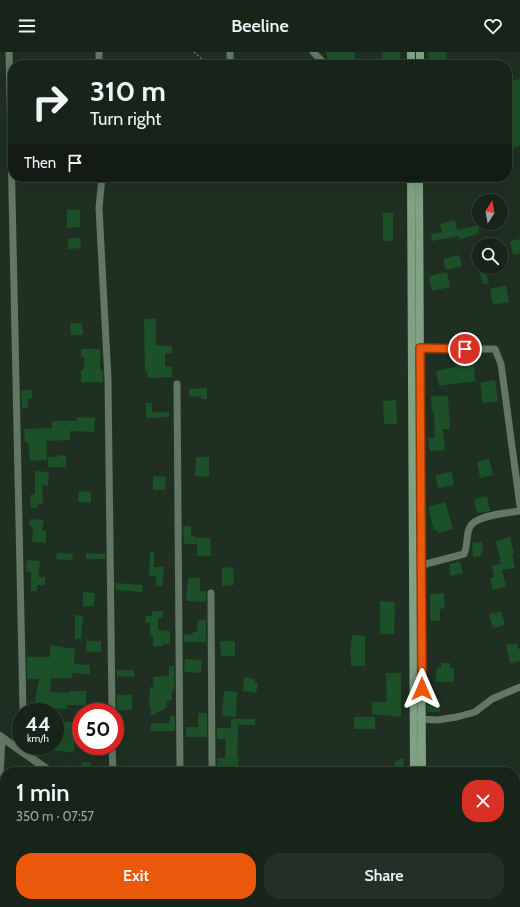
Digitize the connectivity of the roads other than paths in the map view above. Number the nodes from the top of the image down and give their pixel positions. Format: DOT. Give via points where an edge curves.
graph roads {
  1 [pos="313,52"];
  2 [pos="321,60"];
  3 [pos="12,182"];
  4 [pos="102,182"];
  5 [pos="411,182"];
  6 [pos="419,182"];
  7 [pos="412,338"];
  8 [pos="420,338"];
  9 [pos="420,348"];
  10 [pos="178,384"];
  11 [pos="520,506"];
  12 [pos="520,511"];
  13 [pos="422,565"];
  14 [pos="211,593"];
  15 [pos="520,687"];
  16 [pos="23,703"];
  17 [pos="112,703"];
  18 [pos="413,719"];
  19 [pos="422,719"];
  20 [pos="1,737"];
  21 [pos="12,743"];
  22 [pos="30,755"];
  23 [pos="112,755"];
  24 [pos="0,767"];
  25 [pos="44,767"];
  26 [pos="113,767"];
  27 [pos="180,767"];
  28 [pos="212,767"];
  29 [pos="414,767"];
  30 [pos="422,767"];
  1 -- 2 [label="street"];
  3 -- 16 [label="street"];
  4 -- 17 [label="street" via="99,208 108,387"];
  5 -- 7 [label="main road"];
  6 -- 8 [label="main road"];
  7 -- 8 [label="main road"];
  7 -- 18 [label="main road"];
  8 -- 9 [label="main road"];
  9 -- 11 [label="street" via="495,349 501,364"];
  9 -- 13 [label="main road"];
  10 -- 27 [label="street"];
  12 -- 13 [label="street" via="475,521 470,526 464,554"];
  13 -- 19 [label="main road"];
  14 -- 28 [label="street"];
  15 -- 19 [label="street" via="492,699 475,712 457,718"];
  18 -- 19 [label="street"];
  18 -- 29 [label="main road"];
  19 -- 30 [label="main road"];
  20 -- 21 [label="street"];
  20 -- 24 [label="street"];
  22 -- 25 [label="street"];
  23 -- 26 [label="street"];
}
